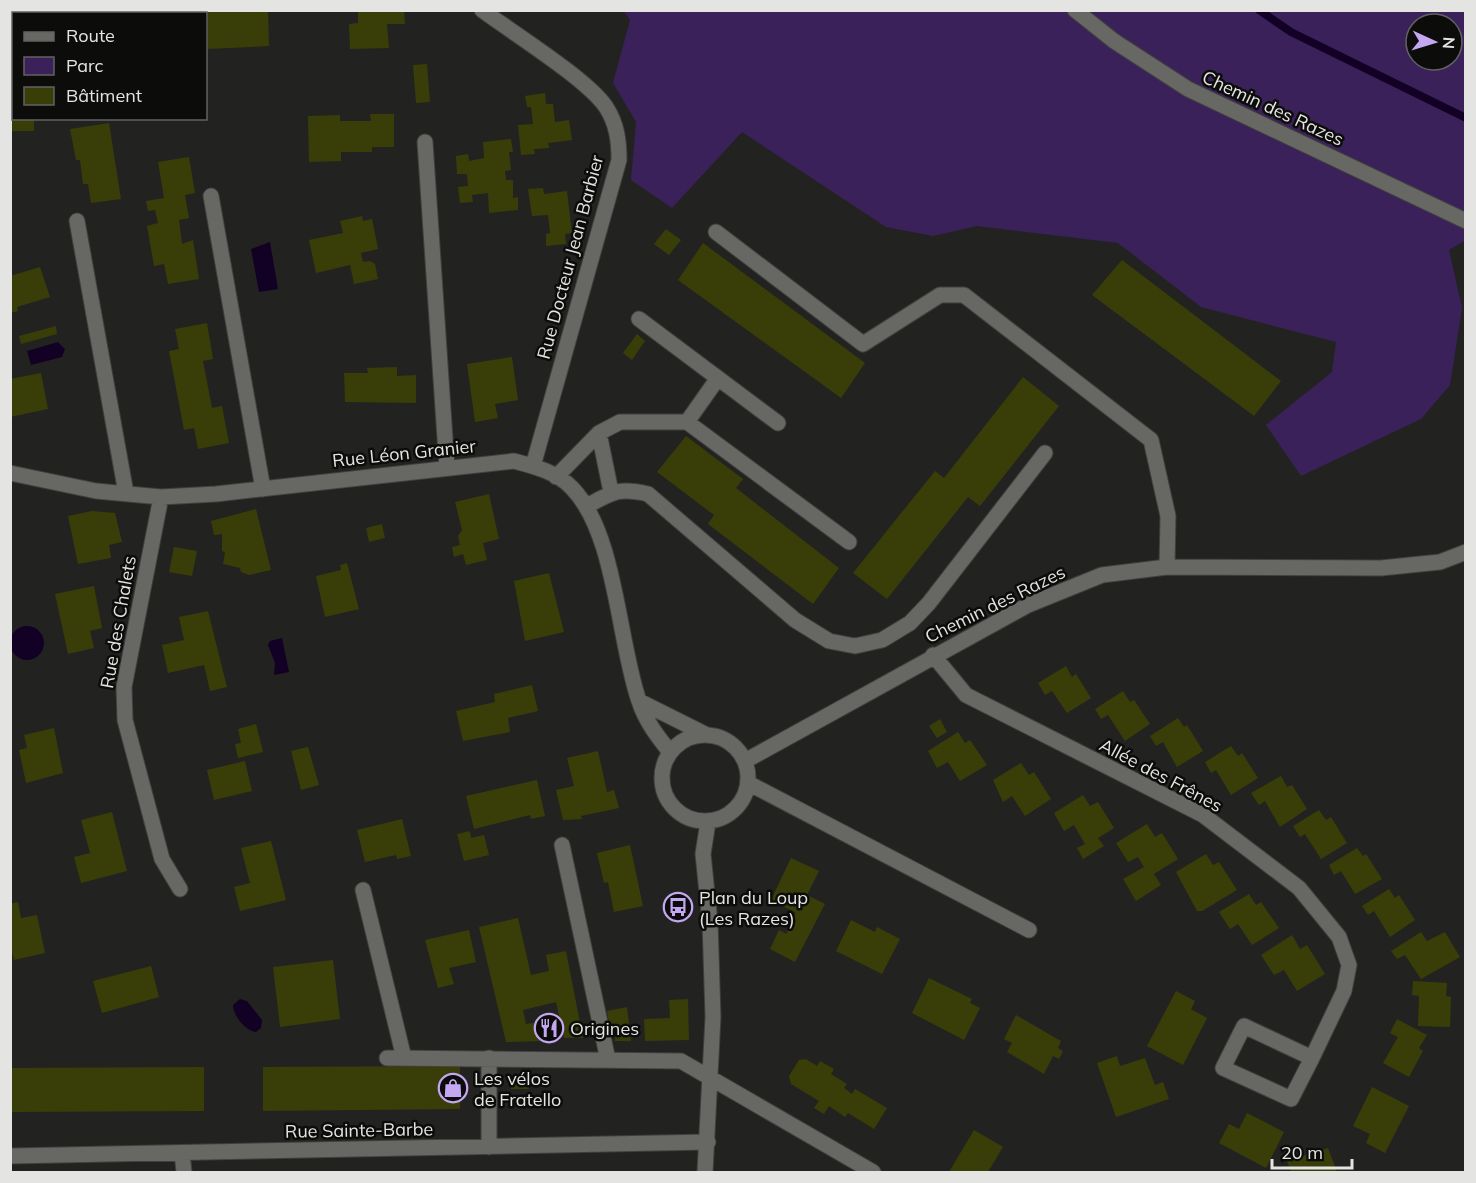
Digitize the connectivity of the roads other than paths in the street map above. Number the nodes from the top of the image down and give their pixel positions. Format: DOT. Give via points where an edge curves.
graph roads {
  1 [pos="482,10"];
  2 [pos="1075,10"];
  3 [pos="425,142"];
  4 [pos="211,196"];
  5 [pos="77,221"];
  6 [pos="1466,221"];
  7 [pos="716,231"];
  8 [pos="639,319"];
  9 [pos="718,378"];
  10 [pos="687,422"];
  11 [pos="778,423"];
  12 [pos="599,433"];
  13 [pos="1045,453"];
  14 [pos="533,466"];
  15 [pos="447,468"];
  16 [pos="10,473"];
  17 [pos="556,477"];
  18 [pos="263,489"];
  19 [pos="611,492"];
  20 [pos="126,494"];
  21 [pos="161,497"];
  22 [pos="587,506"];
  23 [pos="849,542"];
  24 [pos="1466,552"];
  25 [pos="1167,567"];
  26 [pos="933,656"];
  27 [pos="639,701"];
  28 [pos="705,734"];
  29 [pos="670,752"];
  30 [pos="745,761"];
  31 [pos="748,783"];
  32 [pos="708,822"];
  33 [pos="562,845"];
  34 [pos="180,889"];
  35 [pos="363,890"];
  36 [pos="1029,930"];
  37 [pos="387,1058"];
  38 [pos="404,1058"];
  39 [pos="489,1058"];
  40 [pos="1312,1058"];
  41 [pos="608,1060"];
  42 [pos="711,1080"];
  43 [pos="708,1142"];
  44 [pos="489,1147"];
  45 [pos="182,1153"];
  46 [pos="10,1156"];
  47 [pos="184,1173"];
  48 [pos="705,1173"];
  49 [pos="873,1173"];
  1 -- 14 [label="street, Rue Docteur Jean Barbier" via="584,85 606,107 619,136 619,160"];
  2 -- 6 [label="street, Chemin des Razes" via="1114,41 1188,89"];
  3 -- 15 [label="street"];
  4 -- 18 [label="street"];
  5 -- 20 [label="street"];
  7 -- 25 [label="street" via="863,344 940,295 964,295 1151,440 1168,516"];
  8 -- 9 [label="street"];
  9 -- 10 [label="street"];
  9 -- 11 [label="street"];
  10 -- 12 [label="street" via="620,422"];
  10 -- 23 [label="street"];
  12 -- 17 [label="street"];
  12 -- 19 [label="street"];
  13 -- 19 [label="street" via="910,623 882,640 855,646 830,641 795,620 648,494 626,489"];
  14 -- 15 [label="street, Rue Léon Granier" via="514,461"];
  14 -- 17 [label="street, Rue Léon Granier"];
  15 -- 18 [label="street, Rue Léon Granier"];
  16 -- 20 [label="street, Rue Léon Granier"];
  17 -- 22 [label="street, Rue Léon Granier"];
  18 -- 21 [label="street, Rue Léon Granier"];
  19 -- 22 [label="street"];
  20 -- 21 [label="street, Rue Léon Granier"];
  21 -- 34 [label="street, Rue des Chalets" via="124,687 125,720 162,859"];
  22 -- 27 [label="street, Rue Léon Granier" via="608,565"];
  24 -- 25 [label="street, Chemin des Razes" via="1440,562 1381,568"];
  25 -- 26 [label="street, Chemin des Razes" via="1102,575 1028,605"];
  26 -- 30 [label="street, Chemin des Razes"];
  26 -- 40 [label="street, Allée des Frênes" via="966,695 1203,815 1299,888 1339,937 1349,965 1344,991"];
  27 -- 28 [label="street"];
  27 -- 29 [label="street, Rue Léon Granier" via="653,730"];
  28 -- 29 [label="street" via="686,739"];
  28 -- 30 [label="street" via="735,747"];
  29 -- 32 [label="street" via="661,775 666,799 684,817"];
  30 -- 31 [label="street"];
  31 -- 32 [label="street" via="739,806"];
  31 -- 36 [label="street"];
  32 -- 42 [label="street" via="704,854 713,1017"];
  33 -- 41 [label="street"];
  35 -- 38 [label="street"];
  37 -- 38 [label="street"];
  38 -- 39 [label="street"];
  39 -- 41 [label="street"];
  39 -- 44 [label="street"];
  40 -- 40 [label="street, Allée des Frênes" via="1244,1026 1222,1068 1291,1099"];
  41 -- 42 [label="street" via="681,1061"];
  42 -- 43 [label="street"];
  42 -- 49 [label="street"];
  43 -- 44 [label="street, Rue Sainte-Barbe"];
  43 -- 48 [label="street"];
  44 -- 45 [label="street, Rue Sainte-Barbe"];
  45 -- 46 [label="street, Rue Sainte-Barbe"];
  45 -- 47 [label="street"];
}
